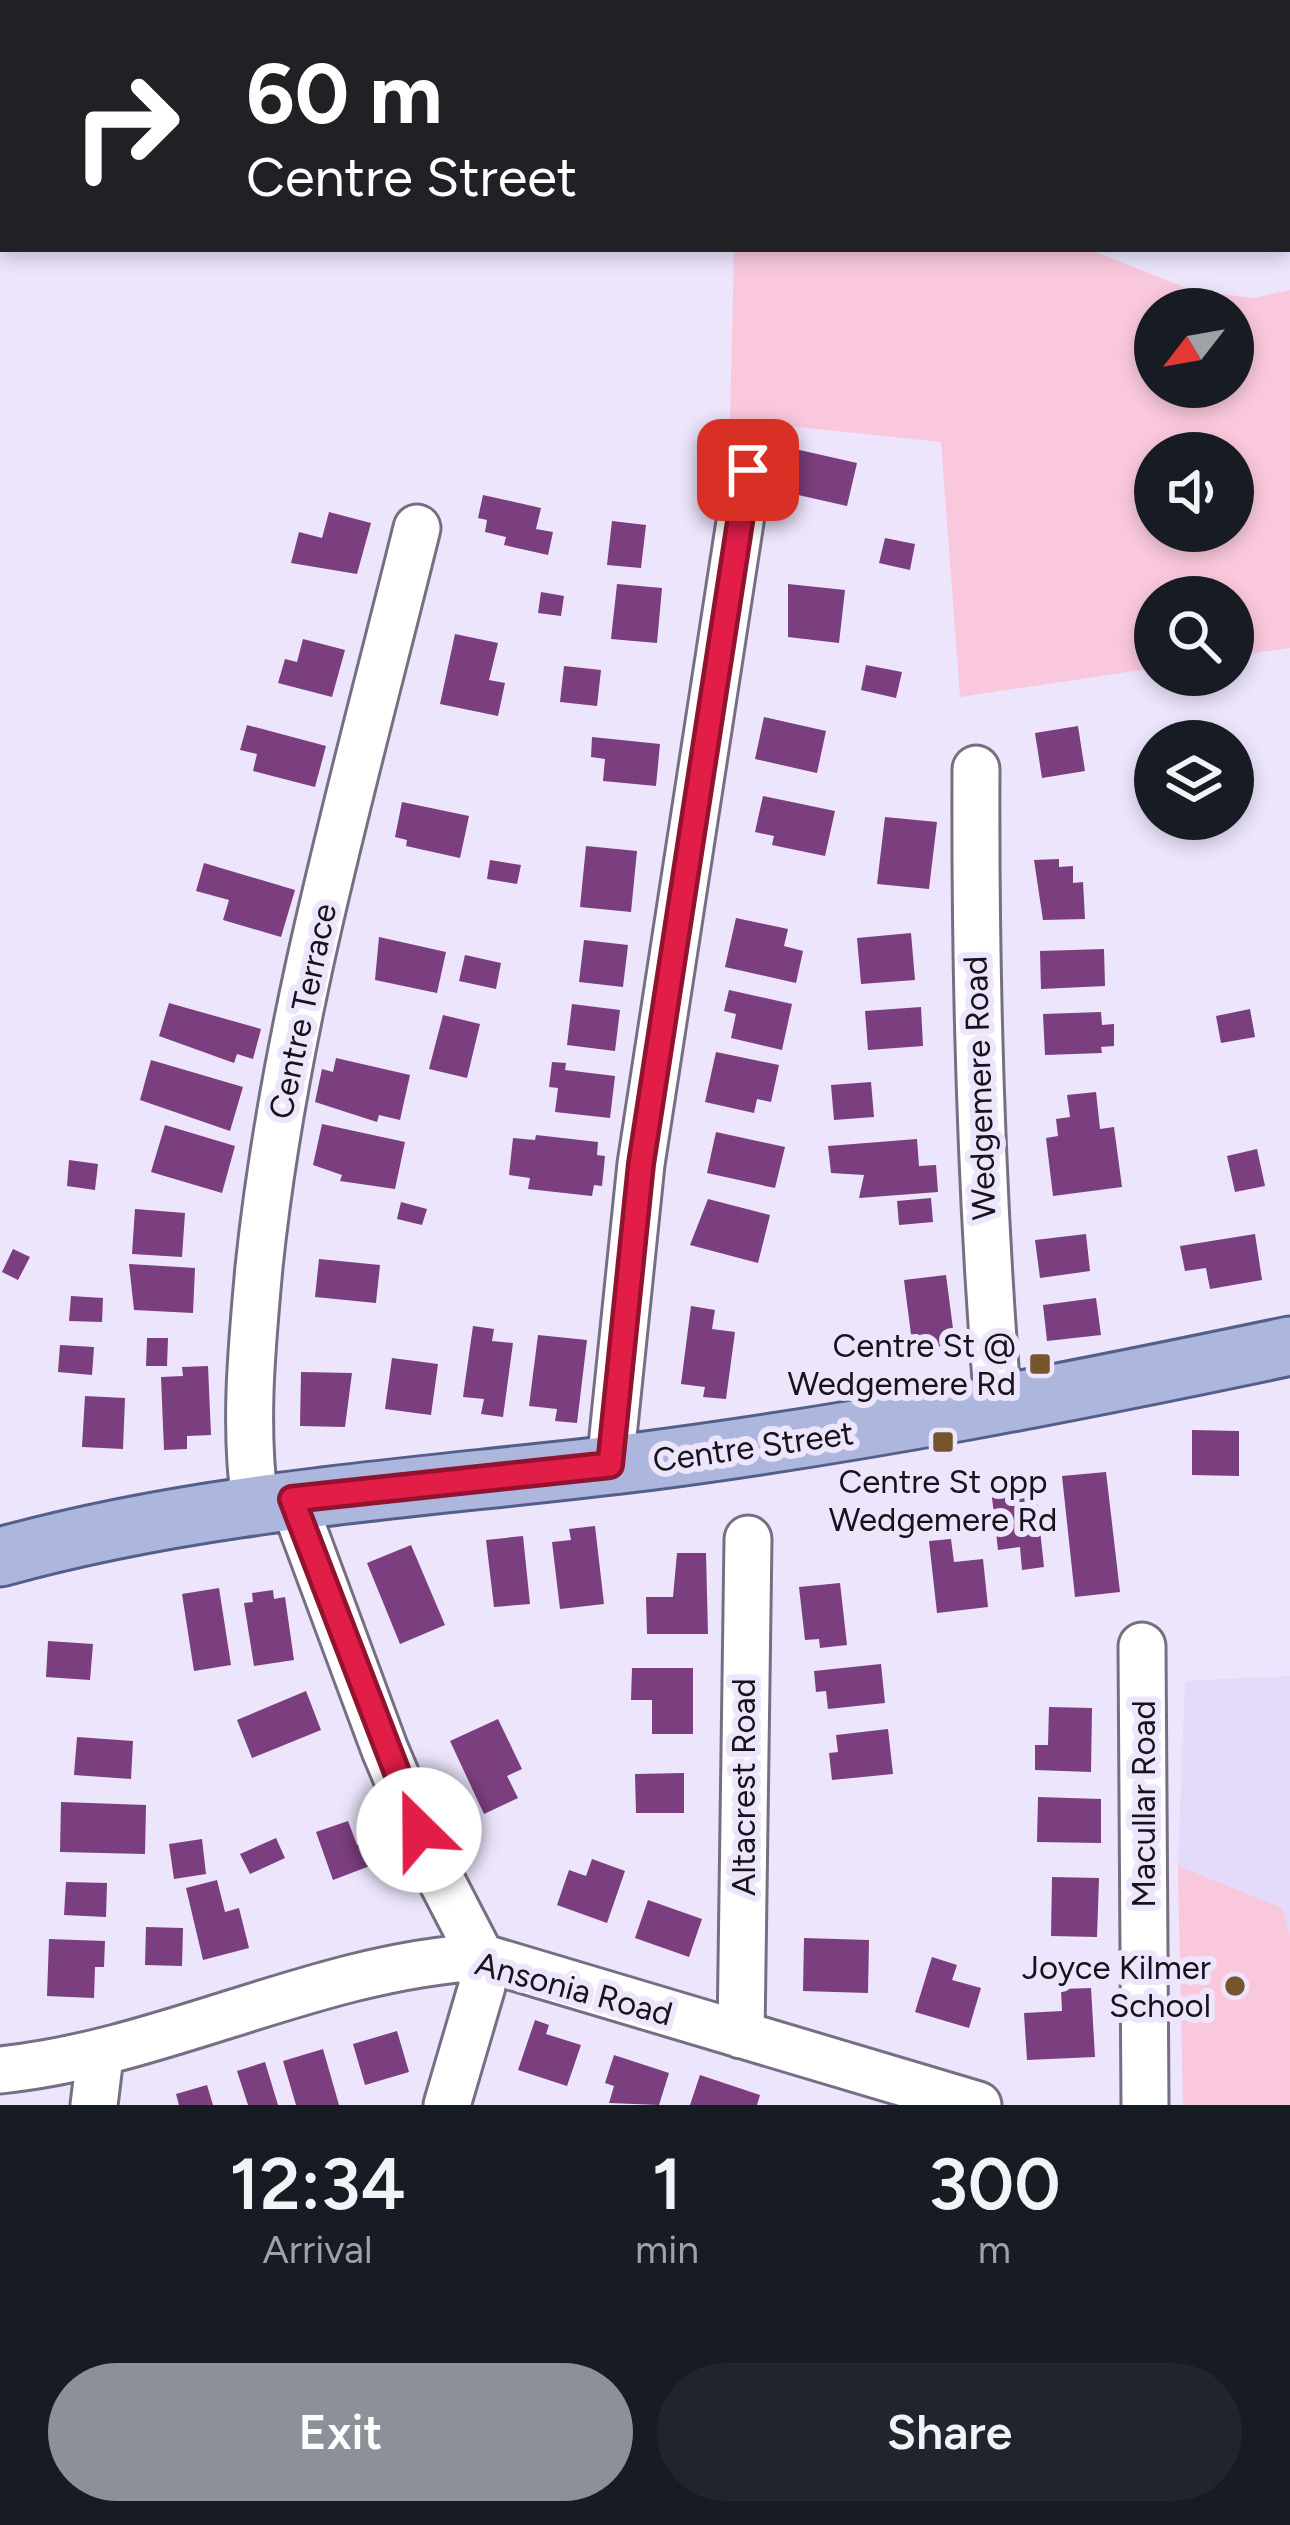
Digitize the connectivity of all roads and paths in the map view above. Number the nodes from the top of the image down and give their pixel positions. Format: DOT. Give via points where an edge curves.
graph roads {
  1 [pos="748,470"];
  2 [pos="417,528"];
  3 [pos="976,769"];
  4 [pos="1290,1346"];
  5 [pos="998,1407"];
  6 [pos="610,1465"];
  7 [pos="273,1501"];
  8 [pos="748,1539"];
  9 [pos="0,1557"];
  10 [pos="1142,1646"];
  11 [pos="481,1957"];
  12 [pos="741,2035"];
  13 [pos="100,2056"];
  14 [pos="0,2070"];
  15 [pos="94,2105"];
  16 [pos="447,2105"];
  17 [pos="977,2105"];
  18 [pos="1145,2105"];
  1 -- 6 [label="street" via="641,1164"];
  2 -- 7 [label="street, Centre Terrace" via="270,1160 249,1458"];
  3 -- 5 [label="street, Wedgemere Road" via="975,1018"];
  4 -- 5 [label="main road, Centre Street"];
  5 -- 6 [label="main road, Centre Street"];
  6 -- 7 [label="main road, Centre Street"];
  7 -- 9 [label="main road, Centre Street" via="88,1532"];
  7 -- 11 [label="street, Centre Terrace"];
  8 -- 12 [label="street, Altacrest Road"];
  10 -- 18 [label="street, Macullar Road"];
  11 -- 12 [label="street, Ansonia Road"];
  11 -- 13 [label="street, Ansonia Road" via="412,1961"];
  11 -- 16 [label="street" via="482,1985"];
  12 -- 17 [label="street, Ansonia Road"];
  13 -- 14 [label="street, Ansonia Road"];
  13 -- 15 [label="street"];
}
